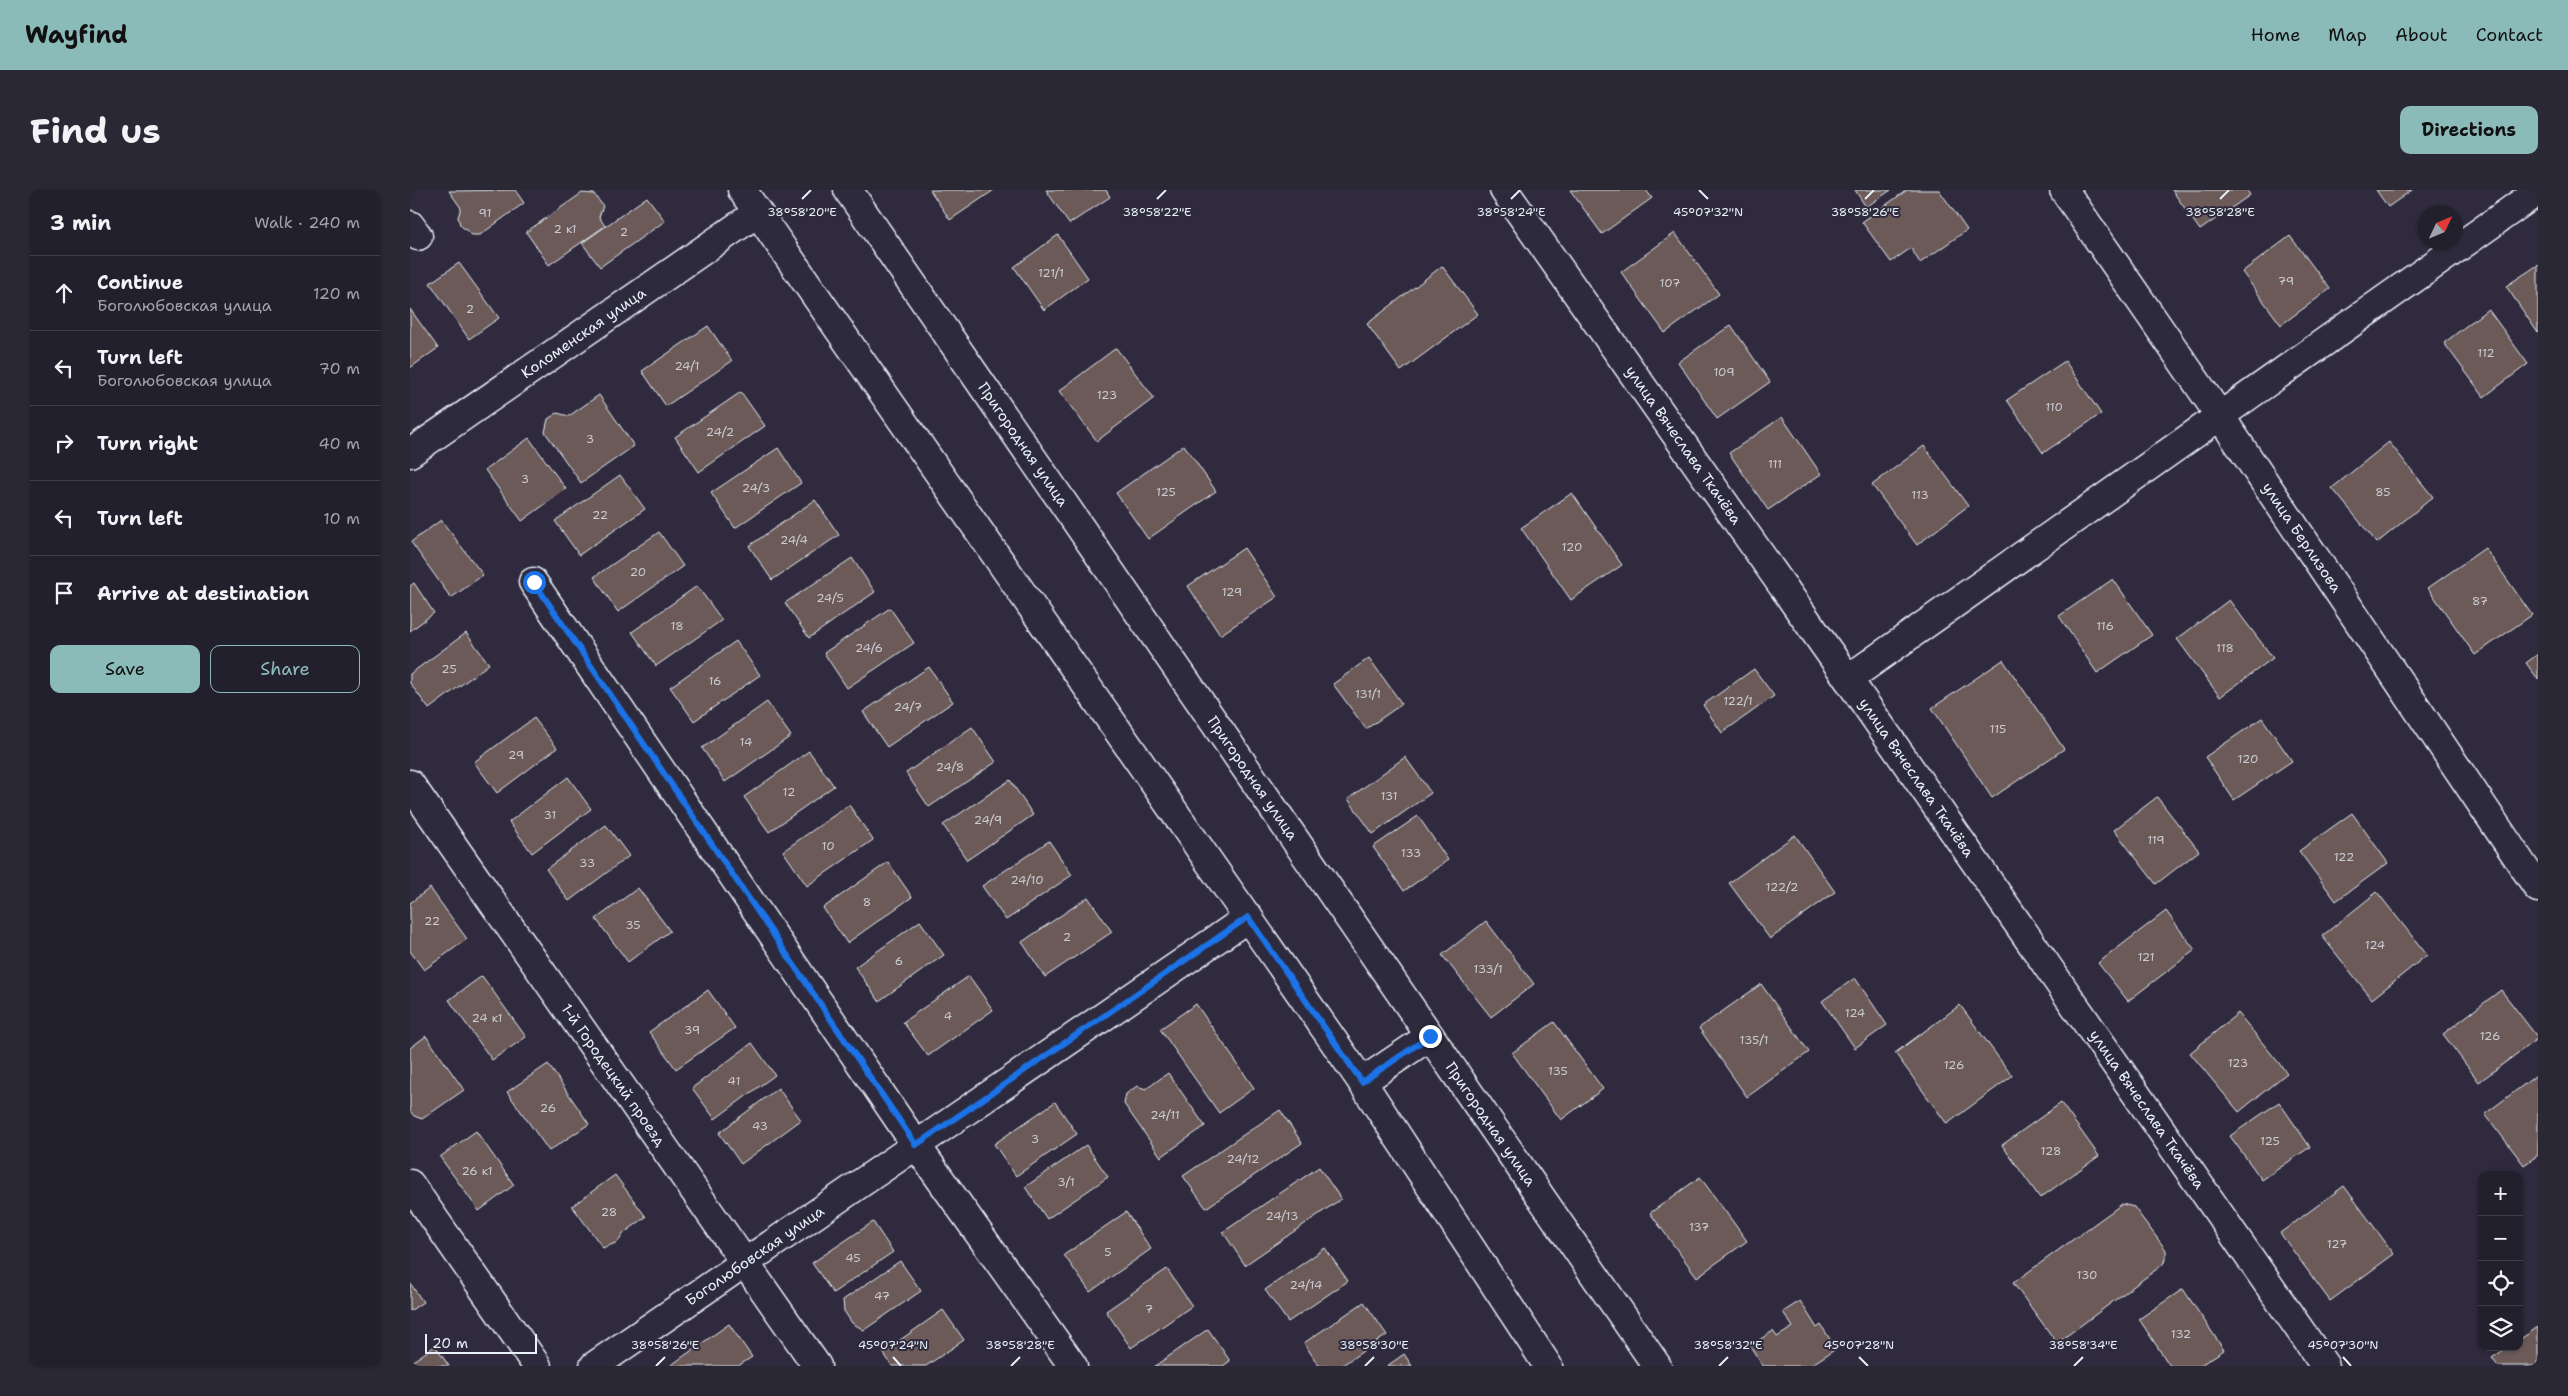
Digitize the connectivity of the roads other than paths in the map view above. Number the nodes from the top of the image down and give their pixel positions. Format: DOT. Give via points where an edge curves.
graph roads {
  1 [pos="742,190"];
  2 [pos="848,190"];
  3 [pos="1504,190"];
  4 [pos="2064,190"];
  5 [pos="2538,190"];
  6 [pos="758,213"];
  7 [pos="2220,416"];
  8 [pos="410,453"];
  9 [pos="534,582"];
  10 [pos="1848,680"];
  11 [pos="410,784"];
  12 [pos="2538,888"];
  13 [pos="1248,917"];
  14 [pos="1430,1036"];
  15 [pos="1362,1082"];
  16 [pos="916,1145"];
  17 [pos="410,1184"];
  18 [pos="746,1262"];
  19 [pos="537,1366"];
  20 [pos="594,1366"];
  21 [pos="817,1366"];
  22 [pos="1073,1366"];
  23 [pos="1548,1366"];
  24 [pos="1657,1366"];
  25 [pos="2325,1366"];
  1 -- 6 [label="street"];
  2 -- 14 [label="street, Пригородная улица"];
  3 -- 10 [label="street, улица Вячеслава Ткачёва"];
  4 -- 7 [label="street, улица Берлизова"];
  5 -- 7 [label="street"];
  6 -- 8 [label="street, Коломенская улица"];
  6 -- 13 [label="street"];
  7 -- 10 [label="street"];
  7 -- 12 [label="street, улица Берлизова"];
  9 -- 16 [label="street"];
  10 -- 25 [label="street, улица Вячеслава Ткачёва"];
  11 -- 18 [label="street, 1-й Городецкий проезд"];
  13 -- 15 [label="street"];
  13 -- 16 [label="street, Боголюбовская улица"];
  14 -- 15 [label="street"];
  14 -- 24 [label="street, Пригородная улица"];
  15 -- 23 [label="street"];
  16 -- 18 [label="street, Боголюбовская улица"];
  16 -- 22 [label="street"];
  17 -- 19 [label="street"];
  18 -- 20 [label="street, Боголюбовская улица"];
  18 -- 21 [label="street, 1-й Городецкий проезд"];
}
